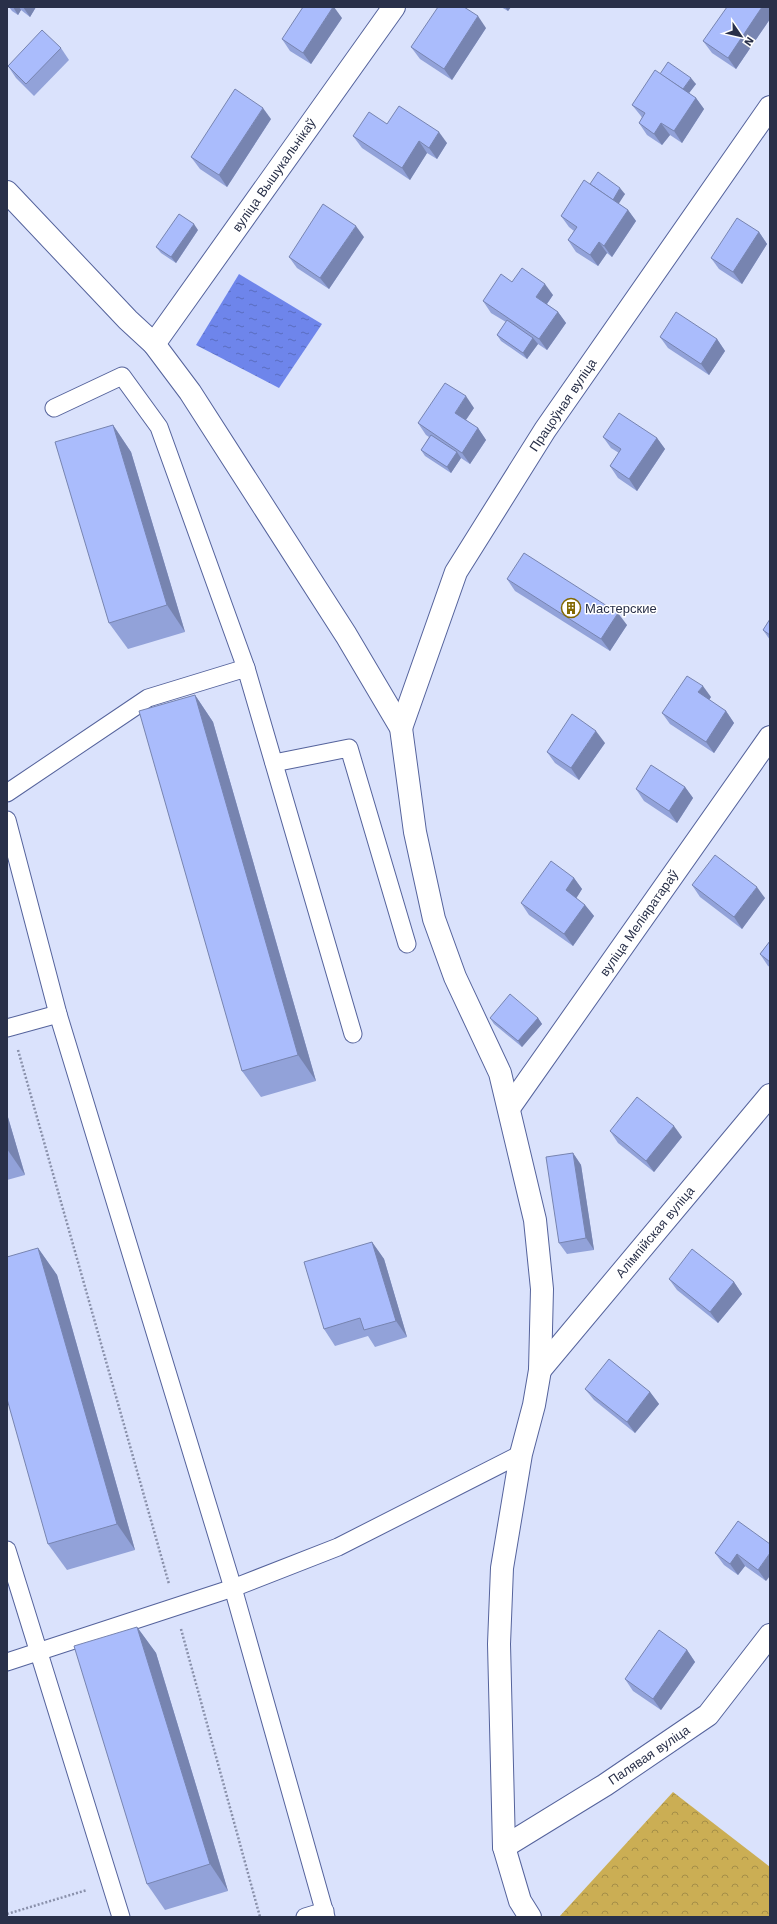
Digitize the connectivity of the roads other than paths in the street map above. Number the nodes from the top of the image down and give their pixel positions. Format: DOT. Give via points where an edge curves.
graph roads {
  1 [pos="394,7"];
  2 [pos="770,107"];
  3 [pos="7,192"];
  4 [pos="154,344"];
  5 [pos="54,408"];
  6 [pos="246,668"];
  7 [pos="401,728"];
  8 [pos="770,737"];
  9 [pos="274,764"];
  10 [pos="7,792"];
  11 [pos="7,820"];
  12 [pos="406,944"];
  13 [pos="58,1014"];
  14 [pos="9,1027"];
  15 [pos="353,1034"];
  16 [pos="770,1095"];
  17 [pos="509,1108"];
  18 [pos="540,1370"];
  19 [pos="521,1454"];
  20 [pos="7,1550"];
  21 [pos="233,1588"];
  22 [pos="770,1635"];
  23 [pos="39,1651"];
  24 [pos="7,1662"];
  25 [pos="504,1847"];
  26 [pos="326,1914"];
  27 [pos="120,1917"];
  28 [pos="305,1917"];
  29 [pos="530,1917"];
  1 -- 4 [label="street, вуліца Вышукальнікаў"];
  2 -- 7 [label="street, Працоўная вуліца" via="545,430 456,572"];
  3 -- 4 [label="street" via="128,320"];
  4 -- 7 [label="street" via="190,392 270,515 358,654"];
  5 -- 6 [label="lane" via="122,376 159,426"];
  6 -- 9 [label="lane"];
  6 -- 10 [label="lane" via="148,698"];
  7 -- 17 [label="street" via="415,832 434,919 455,977 500,1073"];
  8 -- 17 [label="street, вуліца Меліяратараў"];
  9 -- 12 [label="lane" via="349,748"];
  9 -- 15 [label="lane"];
  11 -- 13 [label="lane"];
  13 -- 14 [label="lane"];
  13 -- 21 [label="lane"];
  16 -- 18 [label="street, Алімпійская вуліца"];
  17 -- 18 [label="street" via="535,1220 542,1289"];
  18 -- 19 [label="street"];
  19 -- 21 [label="lane" via="338,1547"];
  19 -- 25 [label="street" via="502,1568 499,1644"];
  20 -- 23 [label="lane"];
  21 -- 23 [label="lane"];
  21 -- 26 [label="lane"];
  22 -- 25 [label="street, Палявая вуліца" via="708,1715 605,1785"];
  23 -- 24 [label="lane"];
  23 -- 27 [label="lane"];
  25 -- 29 [label="street" via="520,1901"];
  26 -- 28 [label="lane"];
}
